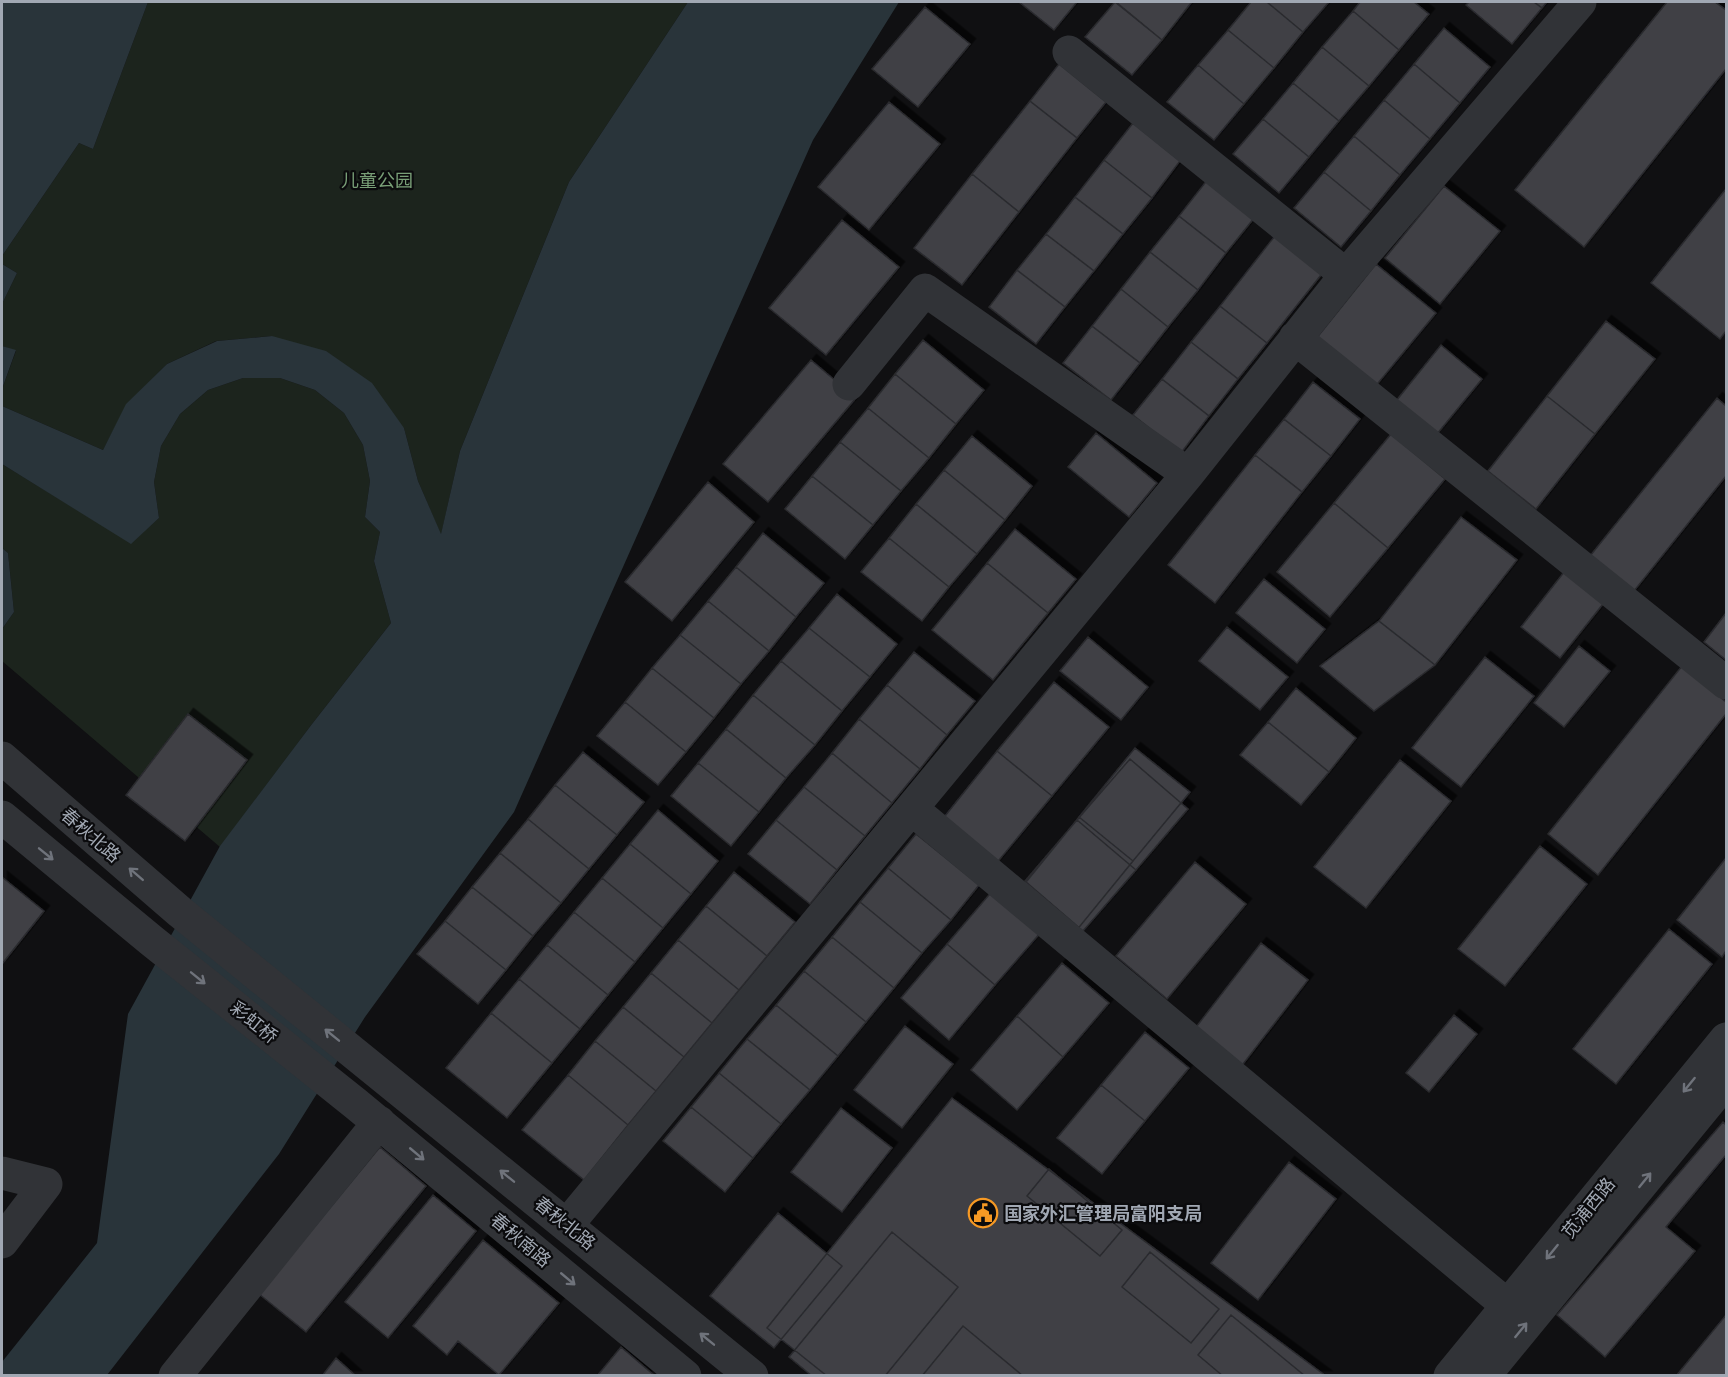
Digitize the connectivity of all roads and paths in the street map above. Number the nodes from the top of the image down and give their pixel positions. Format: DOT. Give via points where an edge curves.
graph roads {
  1 [pos="1580,2"];
  2 [pos="1069,52"];
  3 [pos="1346,276"];
  4 [pos="1295,338"];
  5 [pos="849,384"];
  6 [pos="1188,474"];
  7 [pos="1726,683"];
  8 [pos="2,758"];
  9 [pos="912,809"];
  10 [pos="2,817"];
  11 [pos="1726,1039"];
  12 [pos="1726,1081"];
  13 [pos="367,1113"];
  14 [pos="2,1173"];
  15 [pos="567,1225"];
  16 [pos="2,1242"];
  17 [pos="1508,1306"];
  18 [pos="175,1376"];
  19 [pos="685,1376"];
  20 [pos="752,1376"];
  21 [pos="1450,1376"];
  22 [pos="1484,1376"];
  1 -- 3 [label="street"];
  2 -- 3 [label="street"];
  3 -- 4 [label="street"];
  4 -- 6 [label="street"];
  4 -- 7 [label="street"];
  5 -- 6 [label="street" via="925,290"];
  6 -- 9 [label="street"];
  15 -- 8 [label="street, 春秋北路, one-way" via="180,912"];
  9 -- 15 [label="street"];
  9 -- 17 [label="street"];
  10 -- 13 [label="street, 彩虹桥, one-way"];
  11 -- 17 [label="street, 苋浦西路, one-way"];
  22 -- 12 [label="street, 苋浦西路, one-way"];
  13 -- 18 [label="street"];
  13 -- 19 [label="street, 春秋南路, one-way"];
  14 -- 16 [label="street" via="46,1184"];
  20 -- 15 [label="street, 春秋北路, one-way"];
  17 -- 21 [label="street, 苋浦西路"];
}
